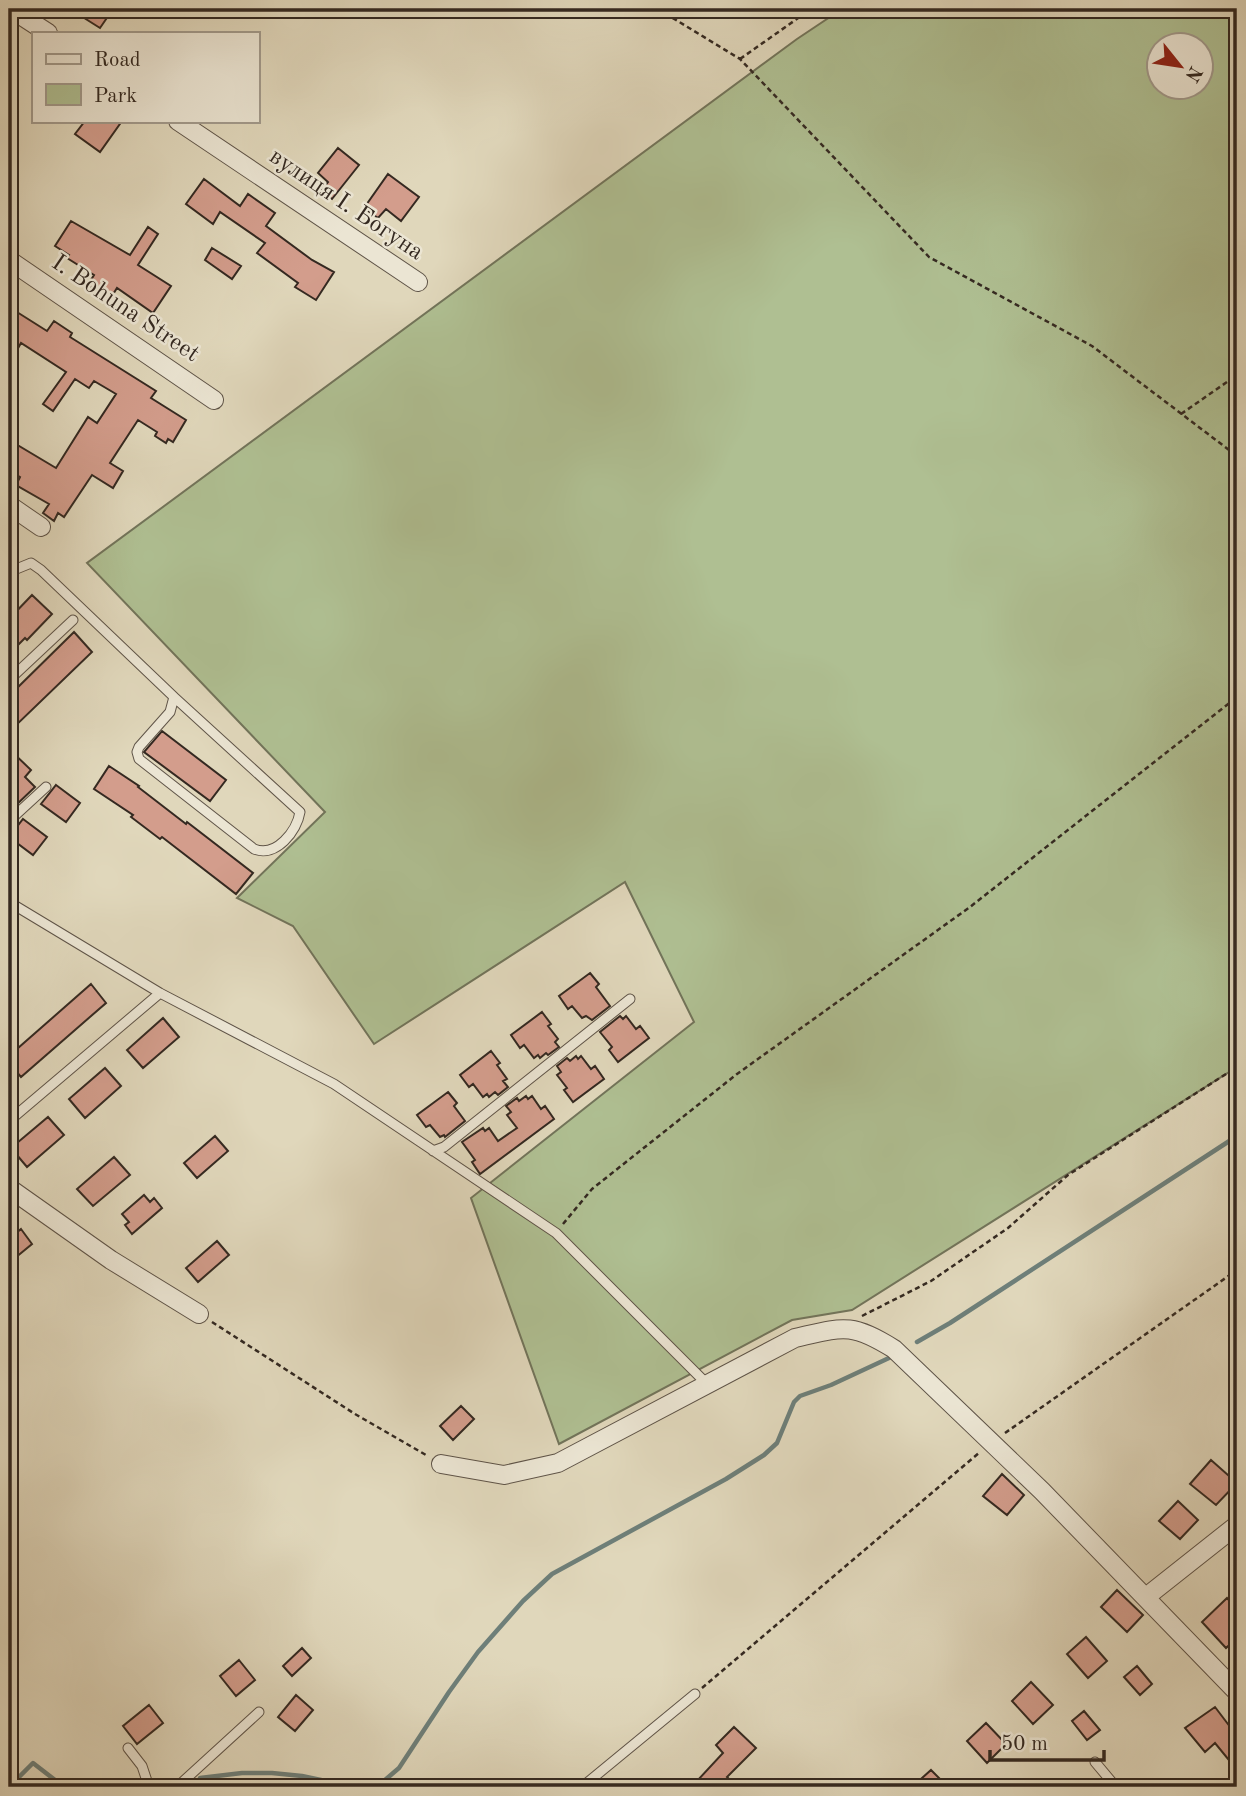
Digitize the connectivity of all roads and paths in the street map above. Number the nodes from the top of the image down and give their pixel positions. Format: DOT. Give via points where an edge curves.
graph roads {
  1 [pos="11,9"];
  2 [pos="658,9"];
  3 [pos="811,9"];
  4 [pos="46,32"];
  5 [pos="740,59"];
  6 [pos="179,122"];
  7 [pos="9,260"];
  8 [pos="418,282"];
  9 [pos="1237,374"];
  10 [pos="214,400"];
  11 [pos="1181,414"];
  12 [pos="1237,456"];
  13 [pos="9,505"];
  14 [pos="41,527"];
  15 [pos="9,572"];
  16 [pos="73,620"];
  17 [pos="9,680"];
  18 [pos="174,697"];
  19 [pos="1237,697"];
  20 [pos="46,787"];
  21 [pos="9,821"];
  22 [pos="9,902"];
  23 [pos="160,993"];
  24 [pos="630,999"];
  25 [pos="1237,1067"];
  26 [pos="9,1121"];
  27 [pos="433,1151"];
  28 [pos="12,1194"];
  29 [pos="555,1233"];
  30 [pos="1237,1270"];
  31 [pos="199,1314"];
  32 [pos="861,1317"];
  33 [pos="708,1384"];
  34 [pos="992,1443"];
  35 [pos="441,1464"];
  36 [pos="1237,1525"];
  37 [pos="1146,1597"];
  38 [pos="1237,1692"];
  39 [pos="695,1694"];
  40 [pos="259,1712"];
  41 [pos="128,1748"];
  42 [pos="1096,1762"];
  43 [pos="149,1787"];
  44 [pos="177,1787"];
  45 [pos="582,1787"];
  46 [pos="1116,1787"];
  1 -- 4 [label="street"];
  2 -- 5 [label="path"];
  3 -- 5 [label="path"];
  5 -- 11 [label="path" via="929,257 1092,346"];
  6 -- 8 [label="street, вулиця І. Богуна"];
  7 -- 10 [label="street, I. Bohuna Street"];
  9 -- 11 [label="path"];
  11 -- 12 [label="path"];
  13 -- 14 [label="street"];
  15 -- 18 [label="lane" via="31,564 41,570"];
  16 -- 17 [label="lane"];
  18 -- 18 [label="lane" via="170,712 139,747 139,759 254,849 269,850 286,840 300,812"];
  19 -- 29 [label="path" via="970,907 737,1074 592,1189"];
  20 -- 21 [label="lane"];
  22 -- 23 [label="lane"];
  23 -- 26 [label="lane"];
  23 -- 27 [label="lane" via="334,1084"];
  24 -- 27 [label="lane" via="444,1147"];
  25 -- 32 [label="path" via="1068,1175 1008,1228 931,1280"];
  27 -- 29 [label="lane"];
  28 -- 31 [label="street"];
  29 -- 33 [label="lane"];
  30 -- 34 [label="path"];
  31 -- 35 [label="path"];
  33 -- 34 [label="street" via="795,1338 852,1328 894,1349"];
  33 -- 35 [label="street" via="558,1463 504,1475"];
  34 -- 37 [label="street"];
  34 -- 39 [label="path"];
  36 -- 37 [label="street"];
  37 -- 38 [label="street"];
  39 -- 45 [label="lane"];
  40 -- 44 [label="lane"];
  41 -- 43 [label="lane" via="142,1766"];
  42 -- 46 [label="lane"];
}
